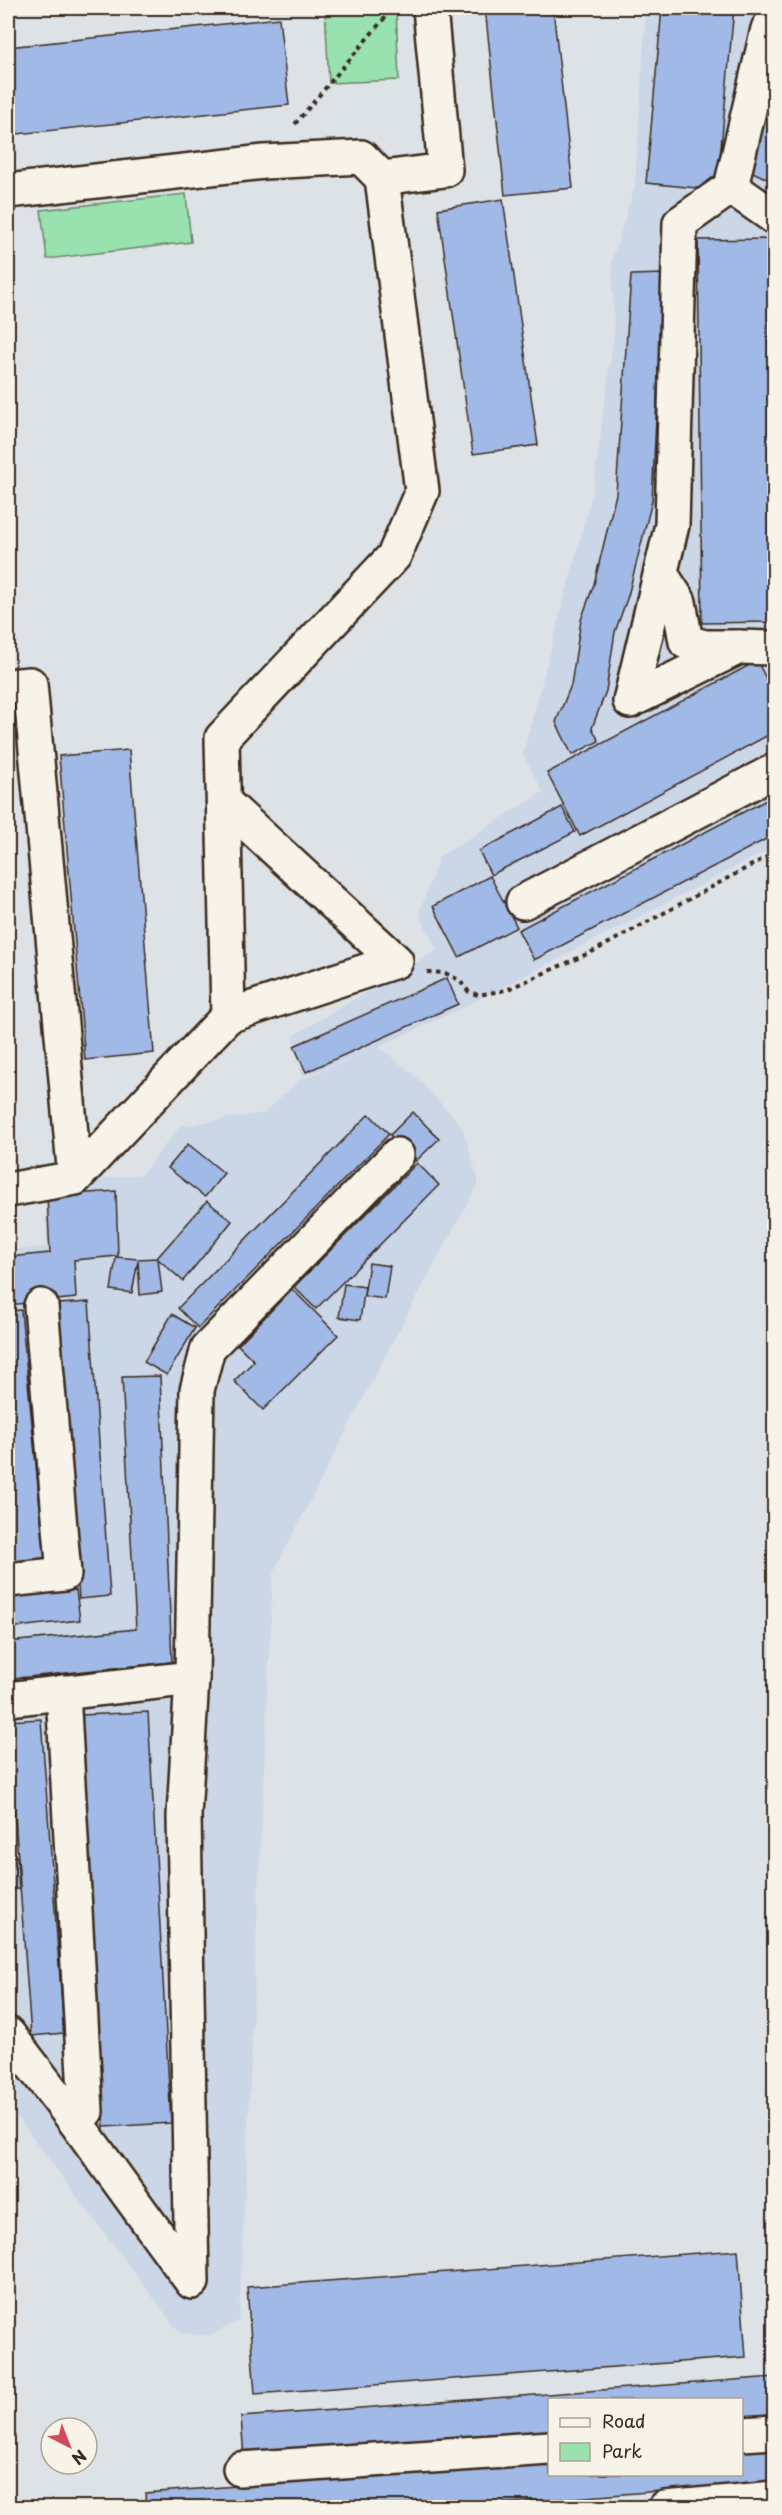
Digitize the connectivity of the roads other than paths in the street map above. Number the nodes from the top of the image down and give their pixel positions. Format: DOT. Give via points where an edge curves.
graph roads {
  1 [pos="430,8"];
  2 [pos="774,20"];
  3 [pos="382,178"];
  4 [pos="730,187"];
  5 [pos="8,191"];
  6 [pos="774,217"];
  7 [pos="661,574"];
  8 [pos="739,647"];
  9 [pos="774,648"];
  10 [pos="8,686"];
  11 [pos="774,771"];
  12 [pos="224,802"];
  13 [pos="523,902"];
  14 [pos="228,1016"];
  15 [pos="397,1155"];
  16 [pos="75,1178"];
  17 [pos="8,1190"];
  18 [pos="41,1306"];
  19 [pos="8,1580"];
  20 [pos="192,1678"];
  21 [pos="63,1692"];
  22 [pos="8,1699"];
  23 [pos="8,2034"];
  24 [pos="75,2121"];
  25 [pos="774,2432"];
  26 [pos="743,2434"];
  27 [pos="548,2448"];
  28 [pos="240,2469"];
  29 [pos="774,2498"];
  30 [pos="665,2508"];
  1 -- 3 [label="lane" via="446,170"];
  2 -- 4 [label="lane" via="768,29"];
  3 -- 5 [label="lane" via="361,157 264,162"];
  3 -- 12 [label="lane" via="422,491 394,556 222,738"];
  4 -- 6 [label="lane"];
  4 -- 7 [label="lane" via="680,223 672,525"];
  7 -- 8 [label="lane" via="679,602 686,642 705,647"];
  7 -- 8 [label="lane" via="630,701"];
  8 -- 9 [label="lane"];
  10 -- 16 [label="lane" via="30,684"];
  11 -- 13 [label="lane"];
  12 -- 14 [label="lane"];
  12 -- 14 [label="lane" via="396,960"];
  14 -- 16 [label="lane"];
  15 -- 20 [label="lane" via="208,1348 197,1390"];
  16 -- 17 [label="lane"];
  18 -- 19 [label="lane" via="64,1574"];
  20 -- 21 [label="lane"];
  20 -- 24 [label="lane" via="184,1816 192,2282"];
  21 -- 22 [label="lane"];
  21 -- 24 [label="lane" via="87,2111"];
  23 -- 24 [label="lane"];
  25 -- 26 [label="lane"];
  27 -- 28 [label="lane"];
  29 -- 30 [label="lane"];
}
